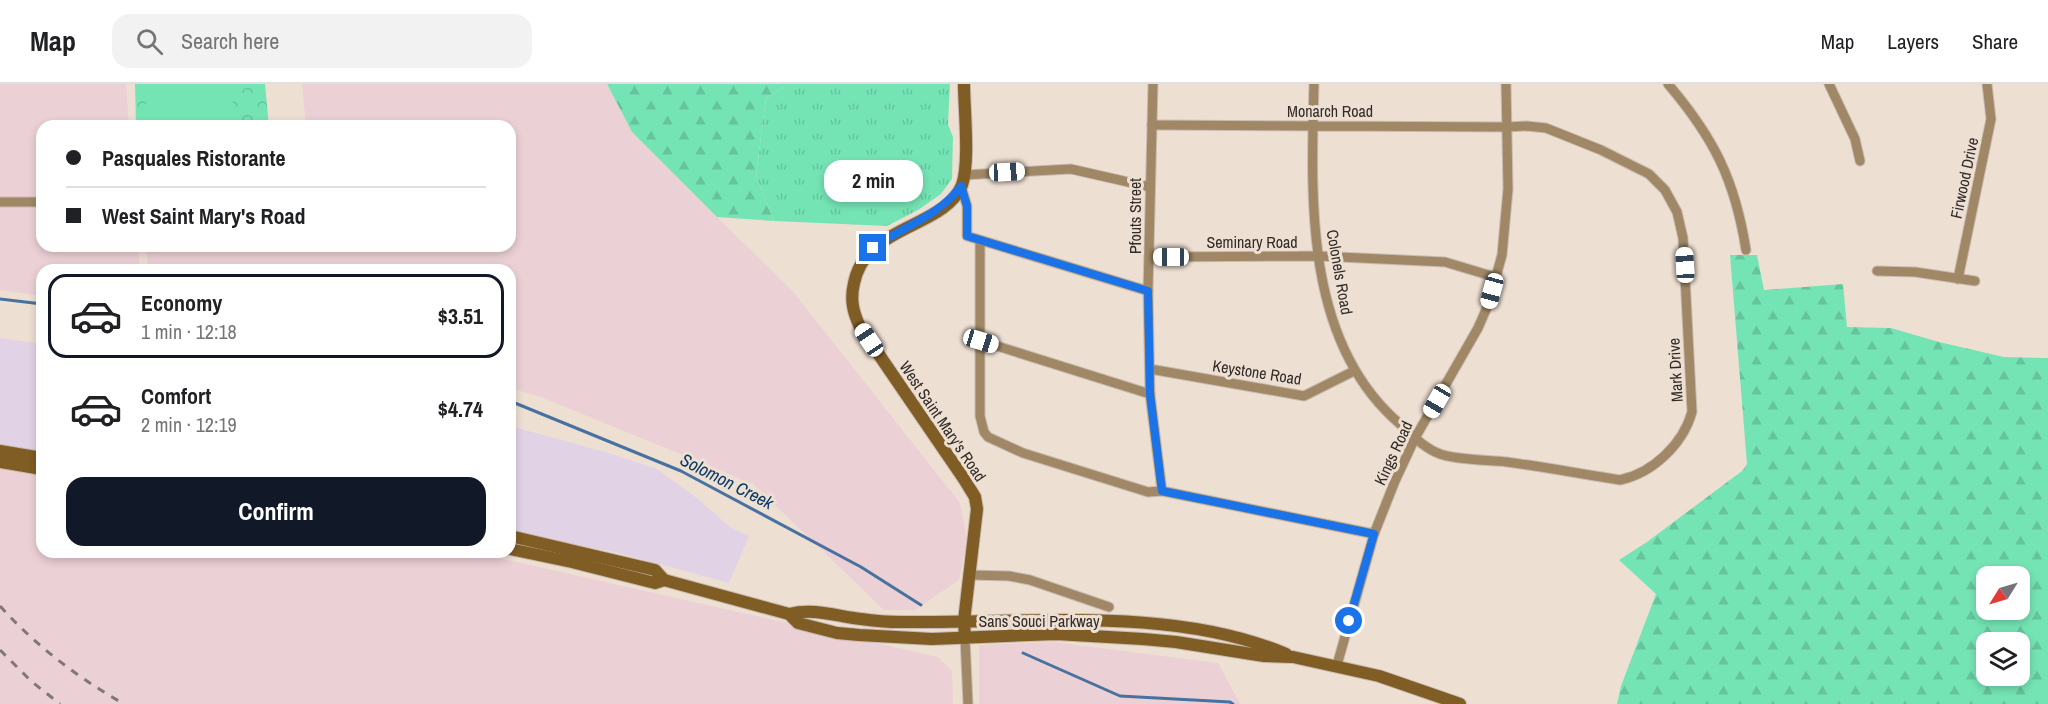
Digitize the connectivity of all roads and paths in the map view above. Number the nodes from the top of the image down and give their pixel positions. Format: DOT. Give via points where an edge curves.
graph roads {
  1 [pos="964,84"];
  2 [pos="1153,84"];
  3 [pos="1314,84"];
  4 [pos="1506,84"];
  5 [pos="1668,84"];
  6 [pos="1828,84"];
  7 [pos="1987,84"];
  8 [pos="1152,125"];
  9 [pos="1313,126"];
  10 [pos="1506,127"];
  11 [pos="1860,161"];
  12 [pos="963,180"];
  13 [pos="1150,187"];
  14 [pos="0,202"];
  15 [pos="36,202"];
  16 [pos="980,241"];
  17 [pos="1746,250"];
  18 [pos="1318,256"];
  19 [pos="1150,257"];
  20 [pos="1877,271"];
  21 [pos="1496,277"];
  22 [pos="1958,279"];
  23 [pos="1975,281"];
  24 [pos="1148,291"];
  25 [pos="981,341"];
  26 [pos="1150,369"];
  27 [pos="1354,371"];
  28 [pos="1150,394"];
  29 [pos="1415,438"];
  30 [pos="0,451"];
  31 [pos="36,457"];
  32 [pos="0,462"];
  33 [pos="36,468"];
  34 [pos="1162,491"];
  35 [pos="1374,534"];
  36 [pos="516,537"];
  37 [pos="516,550"];
  38 [pos="970,575"];
  39 [pos="664,580"];
  40 [pos="1108,607"];
  41 [pos="789,614"];
  42 [pos="964,621"];
  43 [pos="965,638"];
  44 [pos="1293,657"];
  45 [pos="1337,665"];
  46 [pos="968,704"];
  47 [pos="1460,704"];
  1 -- 12 [label="main road"];
  2 -- 8 [label="street, Pfouts Street"];
  3 -- 9 [label="street, Colonels Road"];
  4 -- 10 [label="street, Kings Road"];
  5 -- 17 [label="street" via="1701,127 1725,168"];
  6 -- 11 [label="street" via="1855,139"];
  7 -- 22 [label="street, Firwood Drive" via="1991,118"];
  8 -- 9 [label="street, Monarch Road"];
  8 -- 13 [label="street, Pfouts Street"];
  9 -- 10 [label="street, Monarch Road"];
  9 -- 18 [label="street, Colonels Road"];
  10 -- 21 [label="street, Kings Road" via="1508,189"];
  10 -- 29 [label="street, Mark Drive" via="1546,128 1649,174 1665,190 1677,212 1683,238 1692,412 1688,427 1679,441 1646,471 1620,480 1441,454"];
  12 -- 13 [label="street" via="1071,169"];
  12 -- 16 [label="street" via="967,236"];
  12 -- 38 [label="main road, West Saint Mary's Road" via="954,197 941,208 873,248 855,277 852,304 860,327 975,497"];
  13 -- 19 [label="street, Pfouts Street"];
  14 -- 15 [label="street"];
  16 -- 24 [label="street"];
  16 -- 25 [label="street"];
  18 -- 19 [label="street, Seminary Road"];
  18 -- 21 [label="street, Seminary Road" via="1445,262"];
  18 -- 27 [label="street, Colonels Road" via="1330,317"];
  19 -- 24 [label="street, Pfouts Street"];
  20 -- 22 [label="street"];
  21 -- 29 [label="street, Kings Road" via="1478,328"];
  22 -- 23 [label="street"];
  24 -- 26 [label="street, Pfouts Street"];
  25 -- 28 [label="street"];
  25 -- 34 [label="street" via="980,416 988,437 1023,453 1148,492"];
  26 -- 27 [label="street, Keystone Road" via="1304,396"];
  26 -- 28 [label="street, Pfouts Street"];
  27 -- 29 [label="street, Colonels Road" via="1389,415"];
  28 -- 34 [label="street, Pfouts Street"];
  29 -- 35 [label="street, Kings Road"];
  30 -- 31 [label="main road"];
  32 -- 33 [label="main road"];
  34 -- 35 [label="street"];
  35 -- 45 [label="street, Kings Road"];
  36 -- 39 [label="main road, Sans Souci Parkway" via="655,570"];
  37 -- 39 [label="main road, Sans Souci Parkway" via="655,583"];
  38 -- 40 [label="street" via="1030,580"];
  38 -- 42 [label="main road, West Saint Mary's Road"];
  39 -- 41 [label="main road, Sans Souci Parkway"];
  41 -- 42 [label="main road, Sans Souci Parkway" via="805,611 882,621"];
  41 -- 43 [label="main road, Sans Souci Parkway" via="798,623 837,633"];
  42 -- 43 [label="main road, West Saint Mary's Road"];
  42 -- 44 [label="main road, Sans Souci Parkway" via="1116,621 1183,627 1260,642"];
  43 -- 44 [label="main road, Sans Souci Parkway" via="1056,634 1143,639"];
  43 -- 46 [label="street"];
  44 -- 45 [label="main road, Sans Souci Parkway"];
  45 -- 47 [label="main road, Sans Souci Parkway"];
}
